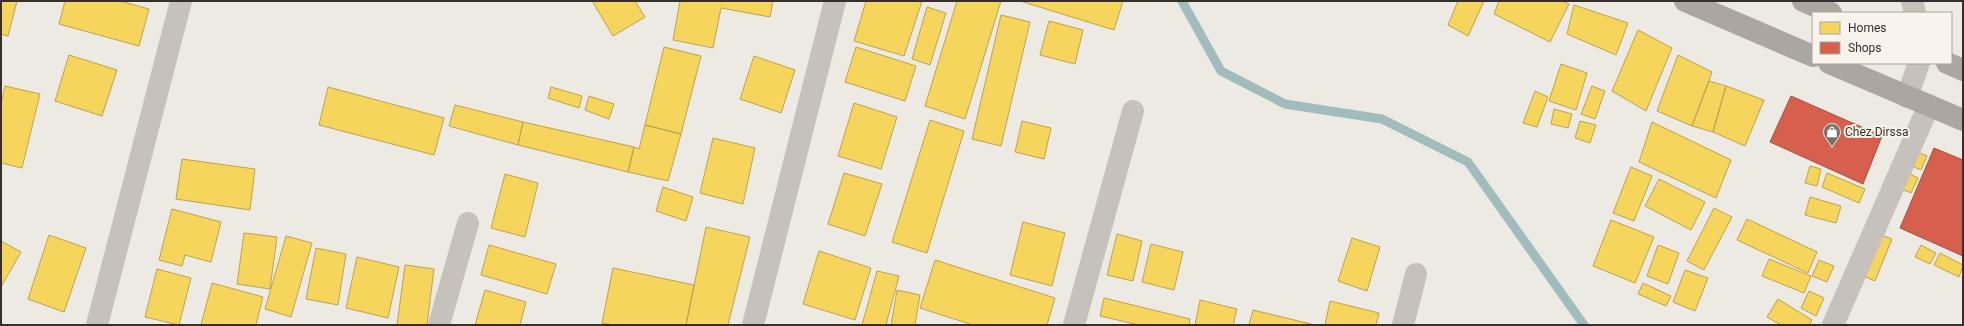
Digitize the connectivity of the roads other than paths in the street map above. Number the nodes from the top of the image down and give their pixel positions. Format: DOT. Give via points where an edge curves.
graph roads {
  1 [pos="180,1"];
  2 [pos="835,1"];
  3 [pos="1685,1"];
  4 [pos="1803,1"];
  5 [pos="1912,1"];
  6 [pos="1829,12"];
  7 [pos="1915,12"];
  8 [pos="1812,56"];
  9 [pos="1831,64"];
  10 [pos="1919,64"];
  11 [pos="1949,64"];
  12 [pos="1963,70"];
  13 [pos="1907,97"];
  14 [pos="1929,106"];
  15 [pos="1133,111"];
  16 [pos="1963,120"];
  17 [pos="468,223"];
  18 [pos="1416,274"];
  19 [pos="97,325"];
  20 [pos="438,325"];
  21 [pos="753,325"];
  22 [pos="1074,325"];
  23 [pos="1404,325"];
  24 [pos="1833,325"];
  1 -- 19 [label="street"];
  2 -- 21 [label="street"];
  3 -- 8 [label="main road"];
  4 -- 6 [label="main road"];
  5 -- 7 [label="street"];
  9 -- 13 [label="main road"];
  10 -- 13 [label="street"];
  11 -- 12 [label="main road"];
  13 -- 14 [label="main road"];
  14 -- 16 [label="main road"];
  14 -- 24 [label="street"];
  15 -- 22 [label="street"];
  17 -- 20 [label="street"];
  18 -- 23 [label="street"];
}
